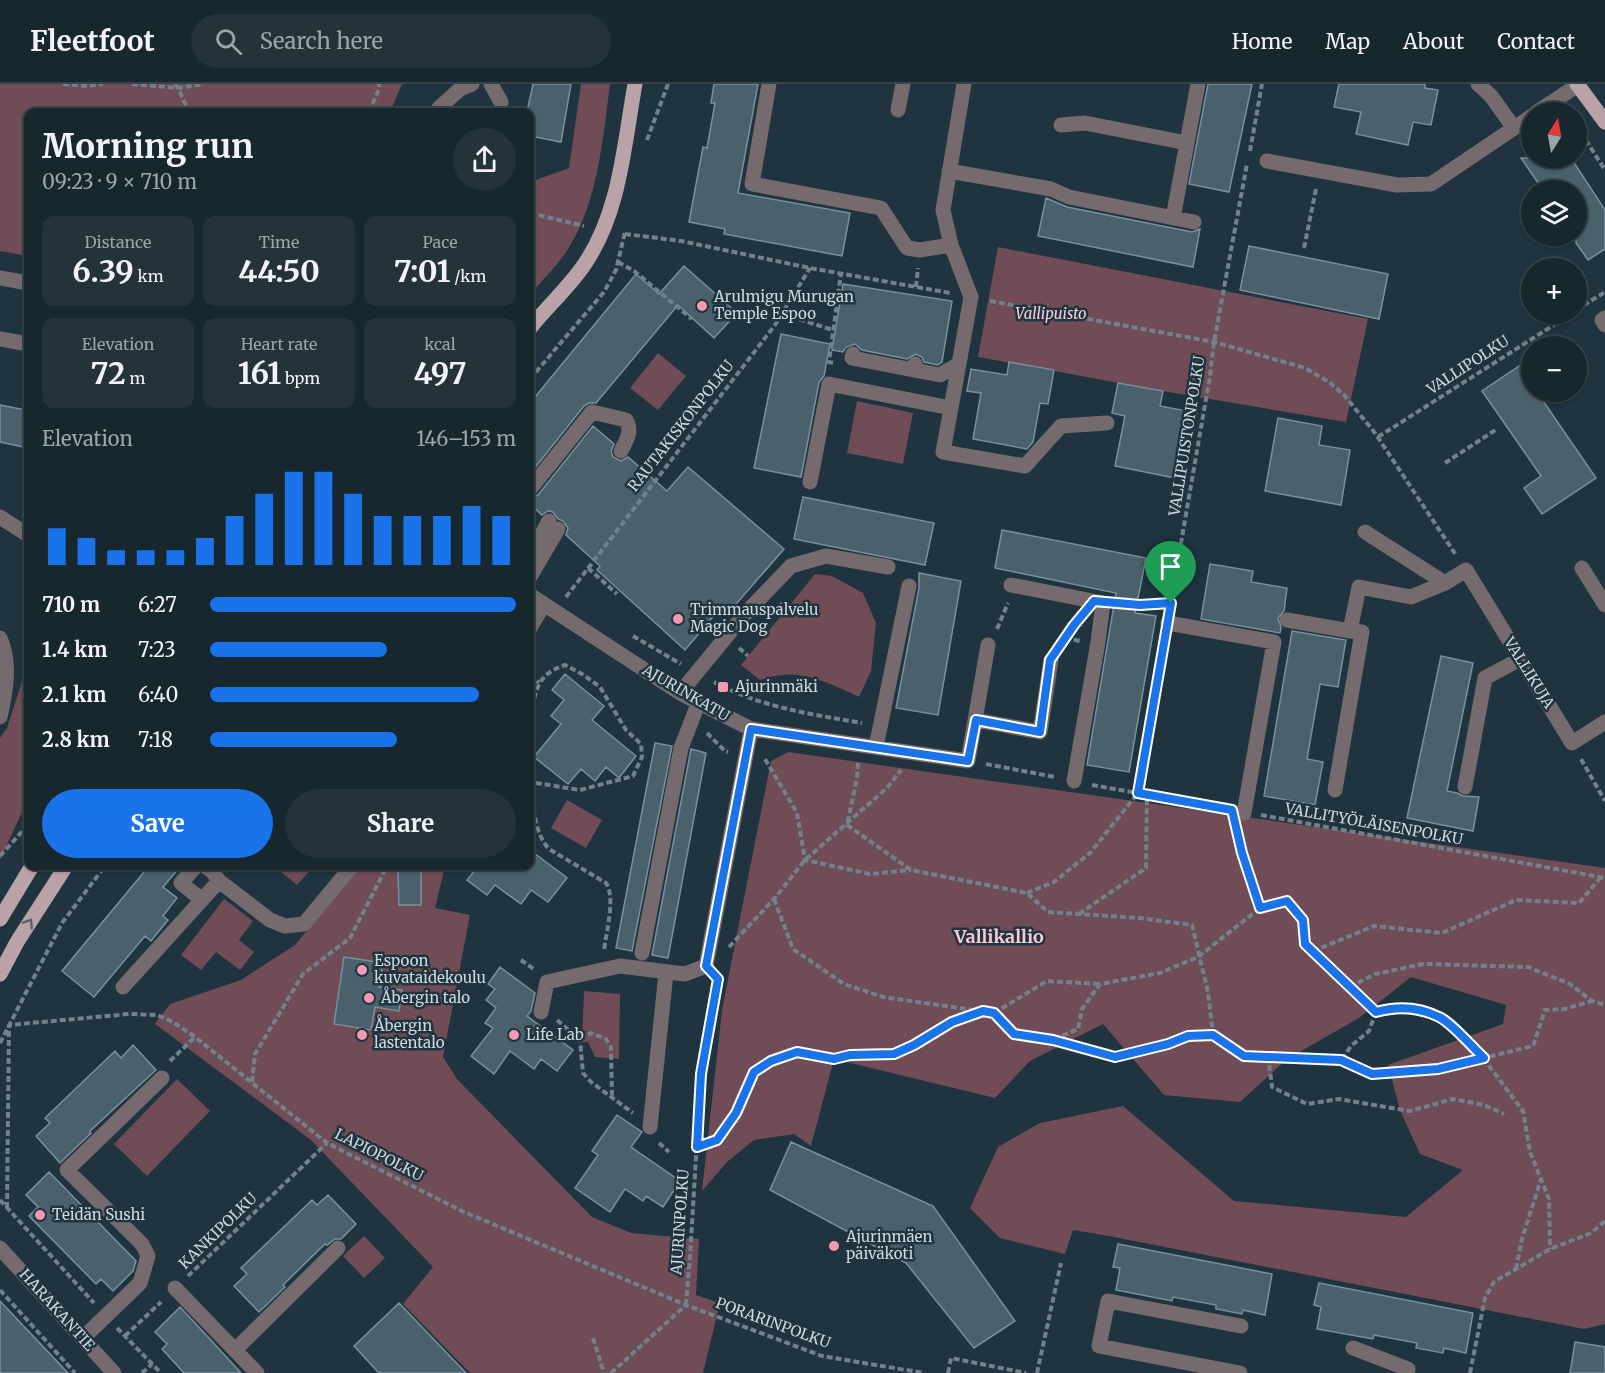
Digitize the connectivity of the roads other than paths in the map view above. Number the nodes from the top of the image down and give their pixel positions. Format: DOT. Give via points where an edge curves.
graph roads {
  1 [pos="472,84"];
  2 [pos="491,84"];
  3 [pos="635,84"];
  4 [pos="769,84"];
  5 [pos="903,84"];
  6 [pos="959,84"];
  7 [pos="1198,84"];
  8 [pos="1478,84"];
  9 [pos="1578,85"];
  10 [pos="501,102"];
  11 [pos="1552,102"];
  12 [pos="439,108"];
  13 [pos="898,110"];
  14 [pos="1605,122"];
  15 [pos="1521,123"];
  16 [pos="1061,125"];
  17 [pos="1514,128"];
  18 [pos="1187,143"];
  19 [pos="1268,161"];
  20 [pos="949,171"];
  21 [pos="1173,218"];
  22 [pos="1194,222"];
  23 [pos="951,245"];
  24 [pos="0,278"];
  25 [pos="24,282"];
  26 [pos="1605,318"];
  27 [pos="534,323"];
  28 [pos="1605,325"];
  29 [pos="0,339"];
  30 [pos="24,343"];
  31 [pos="853,354"];
  32 [pos="959,364"];
  33 [pos="951,408"];
  34 [pos="1107,423"];
  35 [pos="621,451"];
  36 [pos="810,482"];
  37 [pos="534,484"];
  38 [pos="0,517"];
  39 [pos="24,532"];
  40 [pos="1365,532"];
  41 [pos="534,550"];
  42 [pos="534,567"];
  43 [pos="888,567"];
  44 [pos="1582,568"];
  45 [pos="1445,583"];
  46 [pos="909,586"];
  47 [pos="1013,586"];
  48 [pos="534,598"];
  49 [pos="544,604"];
  50 [pos="1605,605"];
  51 [pos="1287,620"];
  52 [pos="534,621"];
  53 [pos="1167,623"];
  54 [pos="1350,630"];
  55 [pos="0,638"];
  56 [pos="988,645"];
  57 [pos="1521,659"];
  58 [pos="1050,660"];
  59 [pos="680,693"];
  60 [pos="698,704"];
  61 [pos="0,717"];
  62 [pos="976,720"];
  63 [pos="1605,722"];
  64 [pos="751,729"];
  65 [pos="876,747"];
  66 [pos="1074,781"];
  67 [pos="1465,787"];
  68 [pos="1335,790"];
  69 [pos="1238,811"];
  70 [pos="30,870"];
  71 [pos="63,870"];
  72 [pos="192,870"];
  73 [pos="211,870"];
  74 [pos="349,870"];
  75 [pos="219,881"];
  76 [pos="202,900"];
  77 [pos="0,919"];
  78 [pos="642,953"];
  79 [pos="666,973"];
  80 [pos="0,974"];
  81 [pos="123,987"];
  82 [pos="547,1015"];
  83 [pos="162,1078"];
  84 [pos="650,1127"];
  85 [pos="0,1248"];
  86 [pos="338,1248"];
  87 [pos="175,1288"];
  88 [pos="1241,1326"];
  89 [pos="83,1338"];
  90 [pos="1353,1348"];
  91 [pos="235,1350"];
  92 [pos="105,1370"];
  93 [pos="257,1373"];
  94 [pos="1240,1373"];
  95 [pos="1407,1373"];
  1 -- 12 [label="street" via="460,89"];
  2 -- 10 [label="street"];
  3 -- 27 [label="main road" via="607,221 583,267"];
  4 -- 23 [label="street" via="752,184 881,208 907,248"];
  5 -- 13 [label="street"];
  6 -- 20 [label="street"];
  7 -- 18 [label="street"];
  8 -- 17 [label="street"];
  9 -- 11 [label="street"];
  9 -- 14 [label="main road"];
  15 -- 17 [label="street"];
  16 -- 18 [label="street" via="1085,123"];
  17 -- 19 [label="street" via="1431,184 1396,185"];
  18 -- 21 [label="street"];
  20 -- 21 [label="street" via="1052,189 1069,197"];
  20 -- 23 [label="street" via="943,210"];
  21 -- 22 [label="street"];
  23 -- 32 [label="street" via="971,297"];
  24 -- 25 [label="street"];
  26 -- 28 [label="street"];
  29 -- 30 [label="street"];
  31 -- 32 [label="street" via="852,358 915,367 940,375"];
  32 -- 33 [label="street"];
  33 -- 34 [label="street" via="943,452 1025,466 1061,426"];
  33 -- 36 [label="street" via="829,384"];
  35 -- 37 [label="street" via="630,427 626,420 592,412"];
  38 -- 39 [label="street"];
  40 -- 45 [label="street"];
  41 -- 42 [label="street" via="553,525"];
  43 -- 59 [label="street" via="826,556 791,566 744,615"];
  44 -- 50 [label="street"];
  45 -- 54 [label="street" via="1412,597 1359,587"];
  45 -- 57 [label="street, VALLIKUJA" via="1466,570"];
  46 -- 65 [label="street"];
  47 -- 66 [label="street" via="1098,602 1098,642"];
  48 -- 49 [label="street, AJURINKATU"];
  49 -- 52 [label="street"];
  49 -- 59 [label="street, AJURINKATU"];
  51 -- 54 [label="street"];
  53 -- 69 [label="street" via="1274,642"];
  54 -- 68 [label="street" via="1362,632"];
  55 -- 61 [label="street" via="7,686"];
  56 -- 62 [label="street"];
  57 -- 63 [label="street, VALLIKUJA" via="1572,743"];
  57 -- 67 [label="street" via="1485,678"];
  58 -- 62 [label="street" via="1040,732"];
  59 -- 60 [label="street, AJURINKATU"];
  60 -- 64 [label="street, AJURINKATU"];
  60 -- 78 [label="street" via="681,748"];
  62 -- 65 [label="street, AJURINKATU" via="968,761"];
  64 -- 65 [label="street, AJURINKATU"];
  64 -- 79 [label="street" via="706,966 685,974"];
  70 -- 77 [label="main road"];
  80 -- 71 [label="main road, one-way"];
  72 -- 76 [label="street" via="181,883"];
  73 -- 75 [label="street"];
  74 -- 75 [label="street" via="304,924 285,926 270,921"];
  75 -- 76 [label="street"];
  76 -- 81 [label="street"];
  79 -- 82 [label="street" via="620,966 547,982"];
  79 -- 84 [label="street"];
  83 -- 89 [label="street" via="67,1170 142,1244 148,1256 140,1283"];
  85 -- 89 [label="street, HARAKANTIE"];
  86 -- 91 [label="street"];
  87 -- 91 [label="street"];
  88 -- 94 [label="street" via="1108,1301 1099,1346"];
  89 -- 92 [label="street, HARAKANTIE"];
  90 -- 95 [label="street" via="1408,1369"];
  91 -- 93 [label="street"];
}
